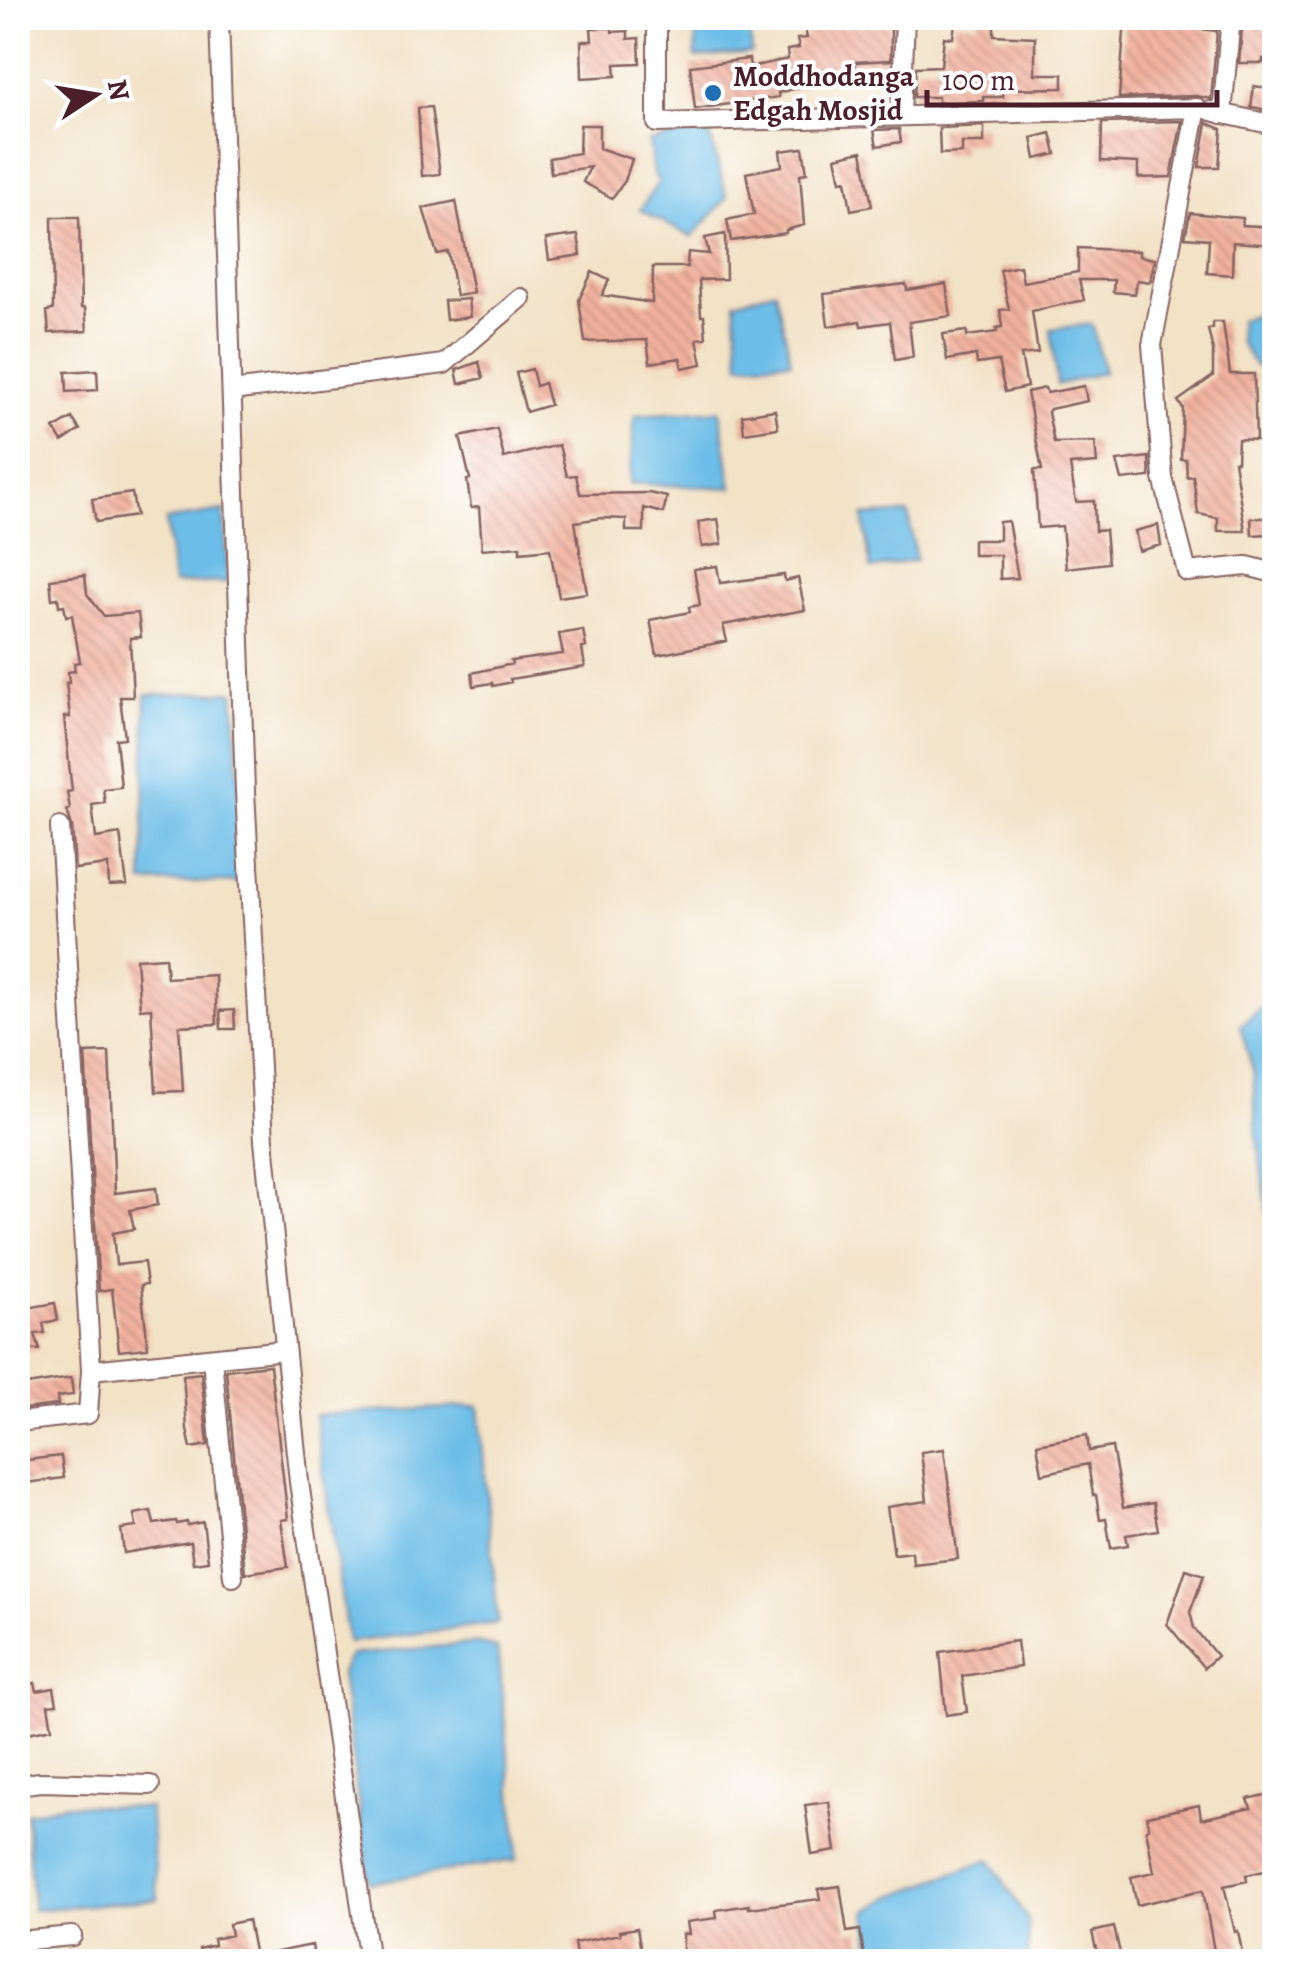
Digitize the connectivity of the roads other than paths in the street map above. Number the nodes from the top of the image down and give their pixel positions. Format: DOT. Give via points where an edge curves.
graph roads {
  1 [pos="219,18"];
  2 [pos="656,18"];
  3 [pos="905,18"];
  4 [pos="1206,18"];
  5 [pos="1231,18"];
  6 [pos="1197,108"];
  7 [pos="1222,114"];
  8 [pos="901,115"];
  9 [pos="1274,125"];
  10 [pos="521,298"];
  11 [pos="232,391"];
  12 [pos="1274,573"];
  13 [pos="60,826"];
  14 [pos="285,1350"];
  15 [pos="212,1358"];
  16 [pos="91,1370"];
  17 [pos="18,1422"];
  18 [pos="233,1577"];
  19 [pos="18,1785"];
  20 [pos="150,1785"];
  21 [pos="72,1936"];
  22 [pos="18,1940"];
  23 [pos="369,1962"];
  1 -- 11 [label="street"];
  2 -- 8 [label="street" via="657,123"];
  3 -- 8 [label="street"];
  4 -- 5 [label="street"];
  5 -- 7 [label="street"];
  6 -- 7 [label="street"];
  6 -- 8 [label="street"];
  6 -- 12 [label="street" via="1152,345 1162,478 1187,572 1247,566"];
  7 -- 9 [label="street"];
  10 -- 11 [label="street" via="444,364"];
  11 -- 14 [label="street" via="244,791 264,1141"];
  13 -- 16 [label="street"];
  14 -- 15 [label="street"];
  14 -- 23 [label="street"];
  15 -- 16 [label="street"];
  15 -- 18 [label="street"];
  16 -- 17 [label="street" via="88,1414"];
  19 -- 20 [label="street"];
  21 -- 22 [label="street"];
}
